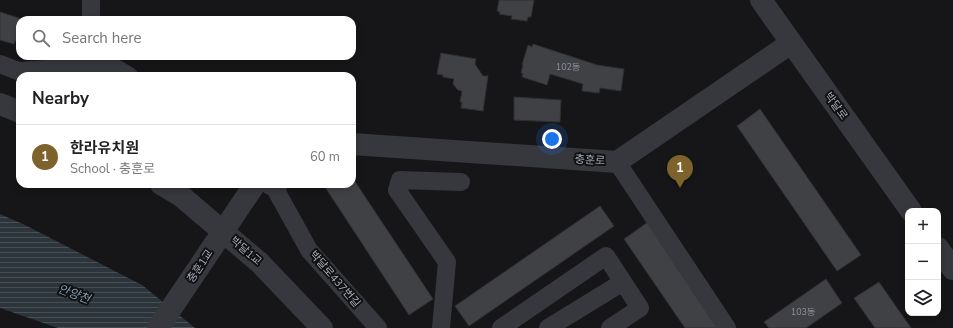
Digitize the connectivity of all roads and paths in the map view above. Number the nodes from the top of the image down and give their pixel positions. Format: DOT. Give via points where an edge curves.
graph roads {
  1 [pos="91,0"];
  2 [pos="761,0"];
  3 [pos="91,16"];
  4 [pos="791,43"];
  5 [pos="92,61"];
  6 [pos="0,64"];
  7 [pos="122,72"];
  8 [pos="0,104"];
  9 [pos="16,110"];
  10 [pos="356,144"];
  11 [pos="617,162"];
  12 [pos="461,182"];
  13 [pos="168,188"];
  14 [pos="252,188"];
  15 [pos="274,188"];
  16 [pos="910,208"];
  17 [pos="941,252"];
  18 [pos="953,269"];
  19 [pos="623,282"];
  20 [pos="158,328"];
  21 [pos="322,328"];
  22 [pos="378,328"];
  23 [pos="441,328"];
  24 [pos="501,328"];
  25 [pos="548,328"];
  26 [pos="610,328"];
  27 [pos="727,328"];
  1 -- 3 [label="street"];
  2 -- 4 [label="street, 박달로"];
  4 -- 11 [label="street, 충훈로"];
  4 -- 16 [label="street, 박달로"];
  5 -- 6 [label="street" via="18,70"];
  5 -- 7 [label="street"];
  8 -- 9 [label="street"];
  10 -- 11 [label="street, 충훈로"];
  11 -- 27 [label="street"];
  12 -- 23 [label="street" via="400,180 397,190 447,262"];
  13 -- 21 [label="street, 박달1교, bridge" via="181,196 260,263"];
  14 -- 20 [label="street, 충훈1교"];
  15 -- 22 [label="street, 박달로437번길" via="309,250"];
  17 -- 18 [label="street"];
  19 -- 24 [label="street" via="606,256"];
  19 -- 25 [label="street"];
  19 -- 26 [label="street" via="640,308"];
}
